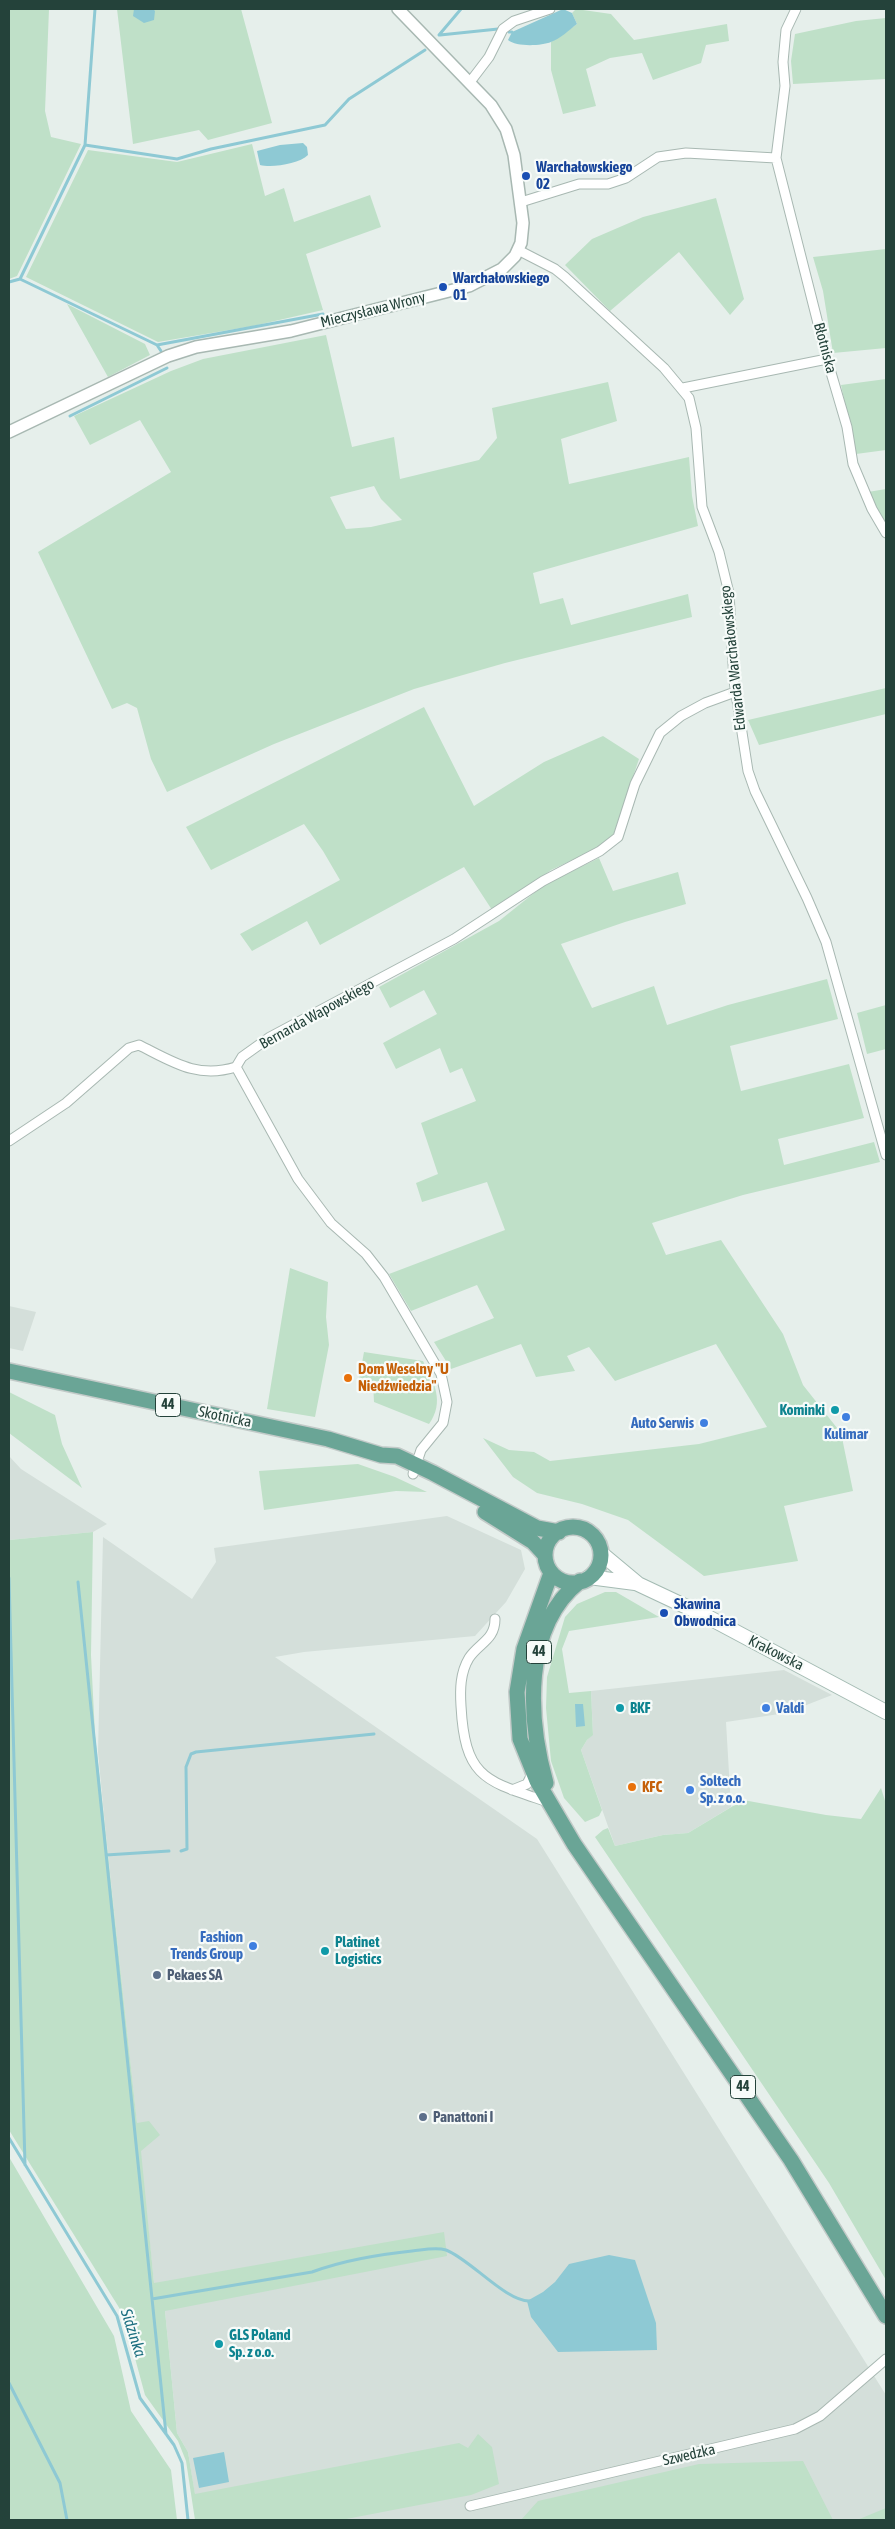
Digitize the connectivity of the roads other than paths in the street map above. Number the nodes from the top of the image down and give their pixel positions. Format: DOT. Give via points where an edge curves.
graph roads {
  1 [pos="398,9"];
  2 [pos="550,9"];
  3 [pos="796,9"];
  4 [pos="470,82"];
  5 [pos="776,158"];
  6 [pos="521,202"];
  7 [pos="518,250"];
  8 [pos="827,359"];
  9 [pos="682,388"];
  10 [pos="9,432"];
  11 [pos="886,533"];
  12 [pos="736,692"];
  13 [pos="236,1067"];
  14 [pos="9,1141"];
  15 [pos="886,1155"];
  16 [pos="9,1371"];
  17 [pos="414,1469"];
  18 [pos="558,1532"];
  19 [pos="544,1554"];
  20 [pos="602,1554"];
  21 [pos="551,1573"];
  22 [pos="585,1579"];
  23 [pos="638,1584"];
  24 [pos="495,1619"];
  25 [pos="886,1712"];
  26 [pos="533,1772"];
  27 [pos="512,1790"];
  28 [pos="552,1806"];
  29 [pos="886,2316"];
  30 [pos="886,2359"];
  31 [pos="470,2506"];
  1 -- 4 [label="street"];
  2 -- 4 [label="street" via="503,29 489,57"];
  3 -- 5 [label="street, Błotniska" via="786,30 785,86"];
  4 -- 6 [label="street" via="491,104 506,129 514,155"];
  5 -- 6 [label="street" via="686,153 658,157 626,178 608,184 579,184"];
  5 -- 8 [label="street, Błotniska"];
  6 -- 7 [label="street" via="523,222"];
  7 -- 9 [label="street, Edwarda Warchałowskiego" via="565,277"];
  7 -- 10 [label="street, Mieczysława Wrony" via="502,269 469,286 291,331 196,347 168,356"];
  8 -- 9 [label="street"];
  8 -- 11 [label="street, Błotniska" via="847,427 853,464"];
  9 -- 12 [label="street, Edwarda Warchałowskiego" via="689,398 696,428 702,507 719,552 729,593"];
  12 -- 13 [label="street, Bernarda Wapowskiego" via="705,703 660,733 635,784 618,837 600,851 543,881 454,939 270,1037 242,1057"];
  12 -- 15 [label="street, Edwarda Warchałowskiego" via="740,730 755,792 826,942"];
  13 -- 14 [label="street" via="198,1072 139,1045 129,1048 66,1103"];
  13 -- 17 [label="street" via="298,1179 331,1223 366,1254 384,1277 441,1374 447,1402 443,1424 421,1450"];
  16 -- 17 [label="main road, Skotnicka / 44" via="328,1439 381,1455 395,1466"];
  17 -- 18 [label="main road, Skotnicka / 44" via="537,1528"];
  17 -- 19 [label="main road, Skotnicka / 44" via="533,1542"];
  18 -- 19 [label="main road"];
  18 -- 20 [label="main road, 44" via="574,1528 589,1531 599,1542"];
  19 -- 21 [label="main road, 44"];
  20 -- 22 [label="main road, 44" via="599,1567"];
  20 -- 23 [label="main road, Krakowska"];
  21 -- 22 [label="main road" via="561,1581"];
  21 -- 26 [label="main road, 44" via="524,1649 516,1692 520,1739"];
  22 -- 23 [label="main road, Krakowska"];
  22 -- 28 [label="main road, 44" via="560,1601 546,1629 535,1668 532,1694 535,1735"];
  23 -- 25 [label="main road, Krakowska" via="706,1616"];
  24 -- 27 [label="street" via="495,1629 489,1640 469,1659 461,1677 463,1740 472,1762 480,1771 488,1779"];
  26 -- 27 [label="street" via="527,1784"];
  26 -- 28 [label="main road, 44"];
  27 -- 28 [label="street"];
  28 -- 29 [label="main road, 44" via="574,1844 765,2120"];
  30 -- 31 [label="street, Szwedzka" via="820,2416 795,2429"];
}
